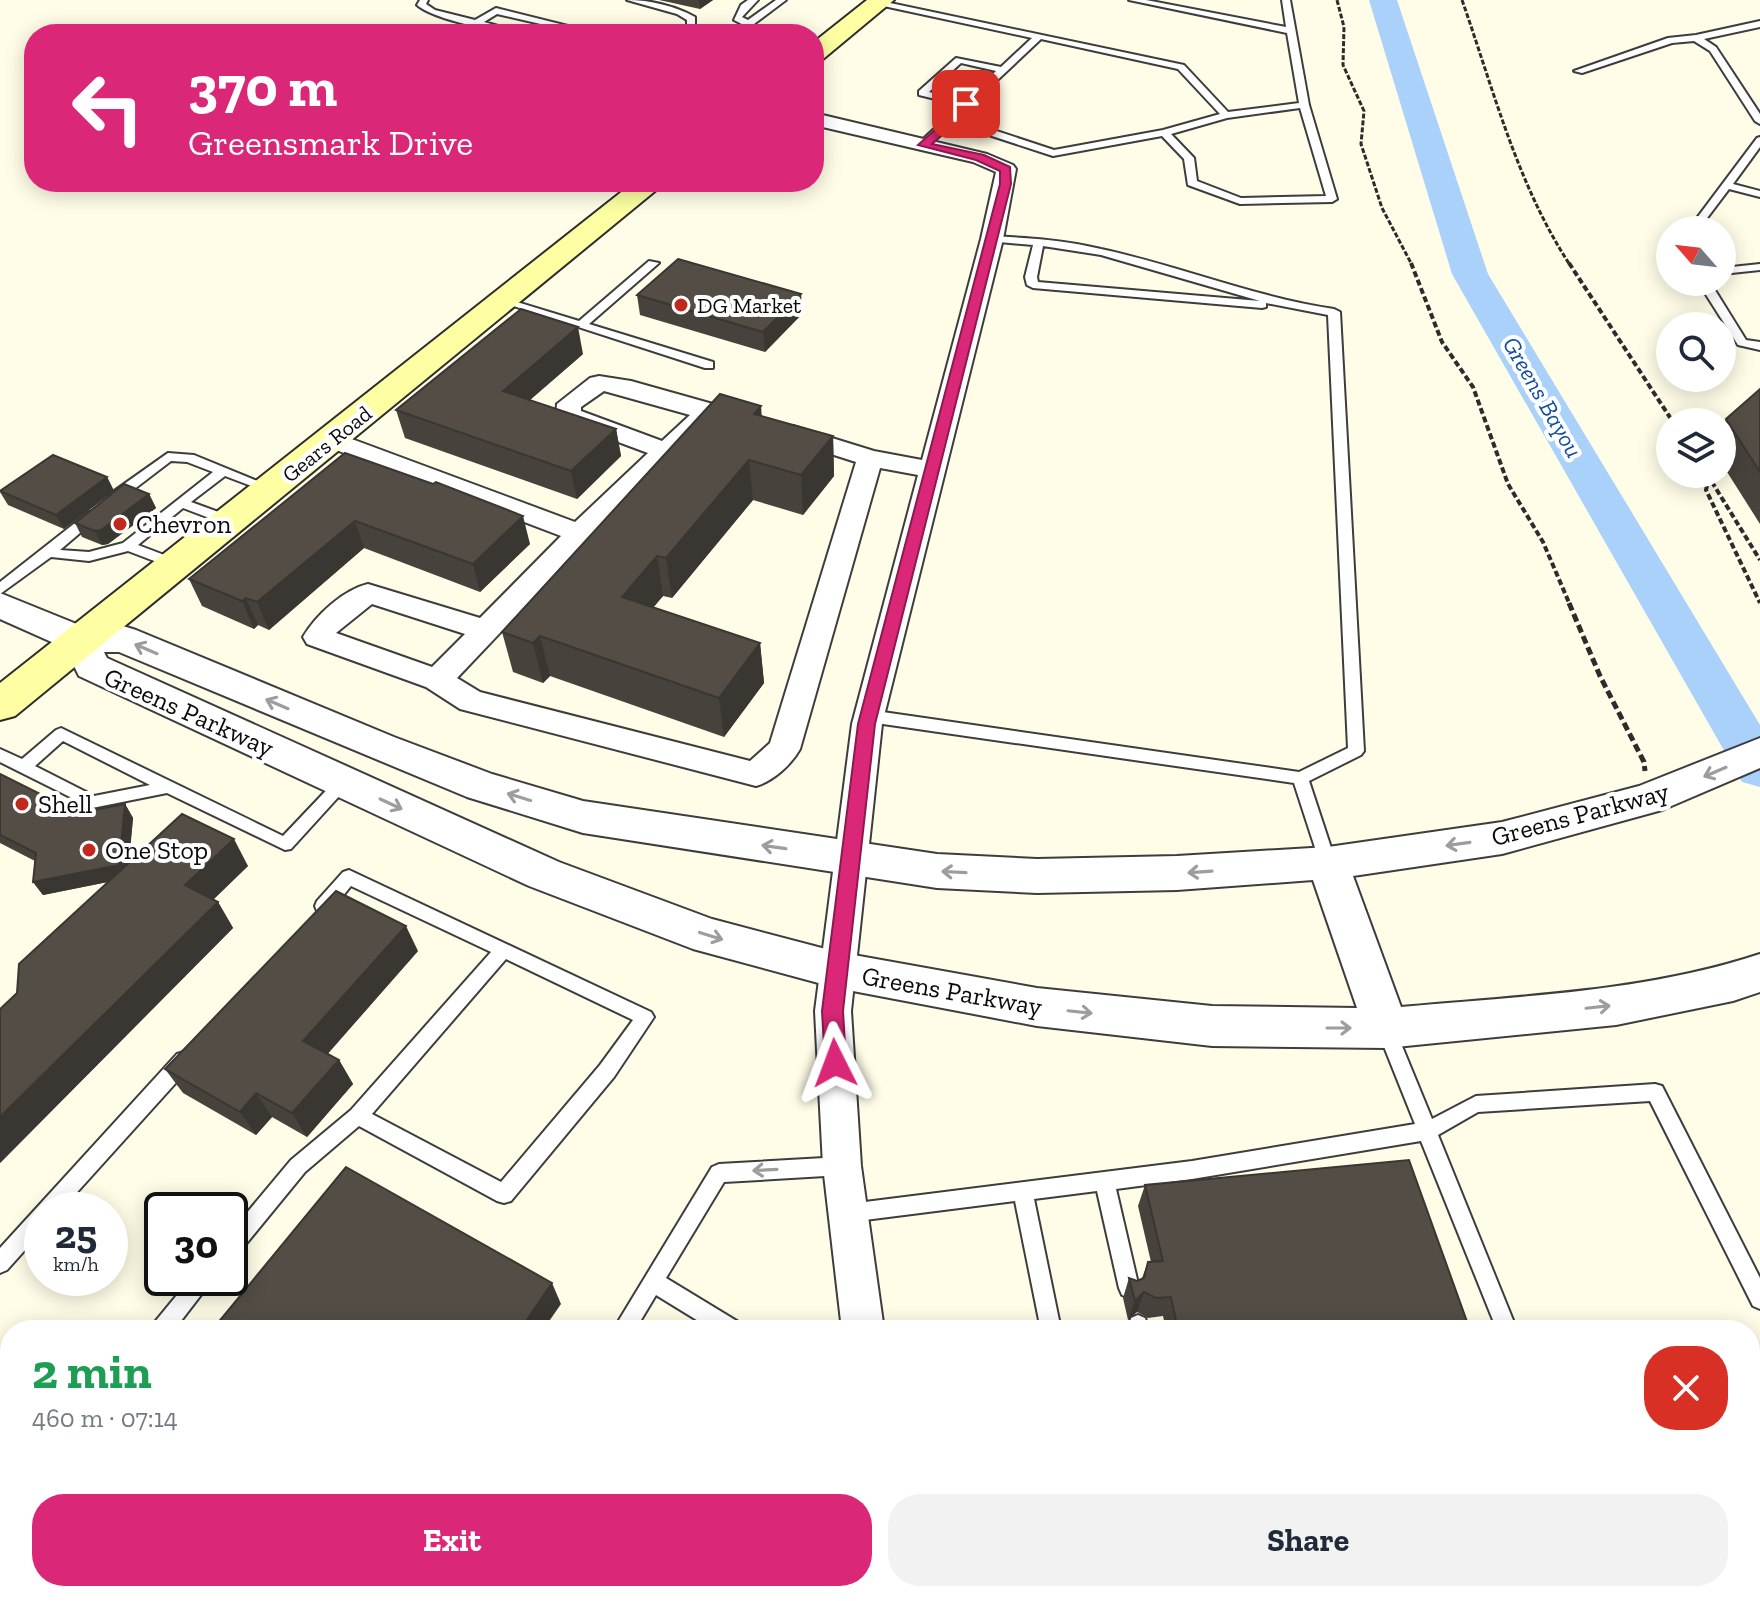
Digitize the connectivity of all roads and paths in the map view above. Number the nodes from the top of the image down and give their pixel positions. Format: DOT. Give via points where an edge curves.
graph roads {
  1 [pos="424,0"];
  2 [pos="631,0"];
  3 [pos="754,0"];
  4 [pos="782,0"];
  5 [pos="1133,0"];
  6 [pos="1286,0"];
  7 [pos="1337,0"];
  8 [pos="1462,0"];
  9 [pos="881,1"];
  10 [pos="476,23"];
  11 [pos="480,24"];
  12 [pos="553,24"];
  13 [pos="691,24"];
  14 [pos="748,24"];
  15 [pos="1760,24"];
  16 [pos="1293,31"];
  17 [pos="1039,36"];
  18 [pos="1696,38"];
  19 [pos="824,44"];
  20 [pos="1002,70"];
  21 [pos="1579,71"];
  22 [pos="1747,100"];
  23 [pos="1760,101"];
  24 [pos="966,104"];
  25 [pos="1304,105"];
  26 [pos="1226,115"];
  27 [pos="952,120"];
  28 [pos="824,121"];
  29 [pos="1760,121"];
  30 [pos="1164,133"];
  31 [pos="1760,140"];
  32 [pos="923,145"];
  33 [pos="1726,185"];
  34 [pos="640,192"];
  35 [pos="1760,194"];
  36 [pos="1703,216"];
  37 [pos="992,239"];
  38 [pos="1039,241"];
  39 [pos="653,263"];
  40 [pos="1760,267"];
  41 [pos="1736,270"];
  42 [pos="1713,296"];
  43 [pos="504,301"];
  44 [pos="1297,308"];
  45 [pos="581,325"];
  46 [pos="1760,346"];
  47 [pos="709,365"];
  48 [pos="1664,408"];
  49 [pos="707,412"];
  50 [pos="740,418"];
  51 [pos="769,427"];
  52 [pos="332,440"];
  53 [pos="666,451"];
  54 [pos="870,458"];
  55 [pos="932,470"];
  56 [pos="223,471"];
  57 [pos="1706,488"];
  58 [pos="1715,488"];
  59 [pos="270,489"];
  60 [pos="181,503"];
  61 [pos="230,521"];
  62 [pos="579,533"];
  63 [pos="128,546"];
  64 [pos="49,552"];
  65 [pos="1760,560"];
  66 [pos="175,564"];
  67 [pos="0,589"];
  68 [pos="1760,603"];
  69 [pos="0,605"];
  70 [pos="485,630"];
  71 [pos="80,640"];
  72 [pos="437,680"];
  73 [pos="0,705"];
  74 [pos="869,716"];
  75 [pos="380,747"];
  76 [pos="1760,752"];
  77 [pos="0,755"];
  78 [pos="24,766"];
  79 [pos="1300,778"];
  80 [pos="344,782"];
  81 [pos="168,787"];
  82 [pos="1659,795"];
  83 [pos="851,858"];
  84 [pos="1328,863"];
  85 [pos="308,923"];
  86 [pos="503,950"];
  87 [pos="837,970"];
  88 [pos="1746,977"];
  89 [pos="1386,1028"];
  90 [pos="193,1049"];
  91 [pos="358,1116"];
  92 [pos="1427,1131"];
  93 [pos="842,1166"];
  94 [pos="1105,1181"];
  95 [pos="1023,1191"];
  96 [pos="64,1192"];
  97 [pos="849,1213"];
  98 [pos="248,1226"];
  99 [pos="24,1237"];
  100 [pos="0,1263"];
  101 [pos="652,1281"];
  102 [pos="1129,1288"];
  103 [pos="189,1296"];
  104 [pos="1760,1299"];
  105 [pos="169,1320"];
  106 [pos="629,1320"];
  107 [pos="716,1320"];
  108 [pos="862,1320"];
  109 [pos="1049,1320"];
  110 [pos="1503,1320"];
  1 -- 10 [label="lane" via="421,5 432,12"];
  2 -- 13 [label="lane" via="680,12"];
  3 -- 14 [label="lane" via="737,18"];
  4 -- 14 [label="lane"];
  5 -- 16 [label="lane"];
  6 -- 16 [label="lane"];
  7 -- 82 [label="path" via="1344,27 1343,65 1364,111 1361,144 1382,208 1405,248 1442,342 1473,387 1508,484 1543,542 1600,676"];
  8 -- 48 [label="path" via="1509,146 1549,233"];
  9 -- 17 [label="lane"];
  9 -- 19 [label="main road"];
  10 -- 11 [label="lane"];
  10 -- 12 [label="lane" via="496,11"];
  15 -- 18 [label="lane"];
  16 -- 25 [label="lane"];
  17 -- 20 [label="lane"];
  17 -- 26 [label="lane" via="1181,67"];
  18 -- 21 [label="lane" via="1671,40"];
  18 -- 22 [label="lane" via="1713,49"];
  20 -- 24 [label="lane"];
  20 -- 24 [label="lane" via="959,60 922,93"];
  22 -- 23 [label="lane"];
  22 -- 29 [label="lane"];
  24 -- 27 [label="lane"];
  25 -- 26 [label="lane"];
  25 -- 30 [label="lane" via="1332,199 1240,201 1192,183 1189,158"];
  26 -- 30 [label="lane"];
  27 -- 30 [label="lane" via="1053,153"];
  27 -- 32 [label="lane"];
  28 -- 32 [label="street"];
  31 -- 33 [label="lane"];
  32 -- 37 [label="street" via="1006,169"];
  33 -- 35 [label="lane"];
  33 -- 36 [label="lane"];
  34 -- 43 [label="main road, Gears Road"];
  37 -- 38 [label="lane"];
  37 -- 55 [label="street"];
  38 -- 44 [label="lane" via="1101,252"];
  38 -- 44 [label="lane" via="1033,285"];
  39 -- 45 [label="lane"];
  40 -- 41 [label="lane"];
  42 -- 46 [label="lane" via="1742,343"];
  43 -- 45 [label="lane"];
  43 -- 52 [label="main road, Gears Road"];
  44 -- 79 [label="lane" via="1334,312 1356,751"];
  45 -- 47 [label="lane"];
  49 -- 50 [label="street"];
  49 -- 53 [label="street"];
  49 -- 53 [label="street" via="599,383 569,404 568,415"];
  51 -- 54 [label="street"];
  52 -- 59 [label="main road, Gears Road"];
  52 -- 62 [label="street"];
  53 -- 62 [label="street"];
  54 -- 55 [label="street"];
  54 -- 72 [label="street" via="784,749 756,774 471,701"];
  55 -- 74 [label="street"];
  56 -- 59 [label="lane"];
  56 -- 60 [label="lane"];
  56 -- 64 [label="lane" via="189,458 168,457"];
  57 -- 68 [label="path"];
  58 -- 65 [label="path"];
  59 -- 61 [label="main road, Gears Road"];
  60 -- 61 [label="lane"];
  60 -- 63 [label="lane"];
  61 -- 66 [label="main road, Gears Road"];
  62 -- 70 [label="street"];
  63 -- 64 [label="lane" via="85,559"];
  63 -- 66 [label="lane"];
  64 -- 67 [label="lane"];
  66 -- 71 [label="main road, Gears Road"];
  69 -- 71 [label="street"];
  70 -- 72 [label="street"];
  70 -- 72 [label="street" via="368,593 317,637"];
  71 -- 73 [label="main road, Gears Road"];
  75 -- 71 [label="street, Greens Parkway, one-way" via="123,639"];
  71 -- 80 [label="street, Greens Parkway" via="92,667"];
  74 -- 79 [label="lane"];
  74 -- 83 [label="street"];
  75 -- 80 [label="street"];
  83 -- 75 [label="street, Greens Parkway, one-way" via="583,817"];
  76 -- 82 [label="street, Greens Parkway, one-way"];
  77 -- 78 [label="lane"];
  78 -- 81 [label="lane" via="92,802"];
  78 -- 81 [label="lane" via="61,734"];
  79 -- 84 [label="lane"];
  80 -- 81 [label="lane" via="285,844"];
  80 -- 87 [label="street, Greens Parkway, one-way" via="570,884 708,936"];
  82 -- 84 [label="street, Greens Parkway, one-way" via="1502,838"];
  84 -- 83 [label="street, Greens Parkway, one-way" via="1032,876 937,871"];
  83 -- 87 [label="street"];
  84 -- 89 [label="street"];
  85 -- 86 [label="lane" via="349,877"];
  86 -- 91 [label="lane"];
  86 -- 91 [label="lane" via="645,1017 504,1194"];
  87 -- 89 [label="street, Greens Parkway, one-way" via="1037,1007 1212,1026"];
  87 -- 93 [label="street" via="833,1011"];
  89 -- 88 [label="street, Greens Parkway, one-way" via="1616,1006"];
  89 -- 92 [label="lane"];
  90 -- 96 [label="lane"];
  91 -- 98 [label="lane" via="298,1166"];
  92 -- 94 [label="lane"];
  92 -- 104 [label="lane" via="1476,1104 1655,1092"];
  92 -- 110 [label="lane"];
  93 -- 97 [label="street"];
  93 -- 101 [label="lane, one-way" via="719,1173"];
  94 -- 95 [label="lane"];
  94 -- 102 [label="lane"];
  95 -- 97 [label="lane"];
  95 -- 109 [label="lane"];
  97 -- 108 [label="street"];
  99 -- 100 [label="lane"];
  101 -- 106 [label="lane"];
  101 -- 107 [label="lane"];
  103 -- 105 [label="lane"];
}
